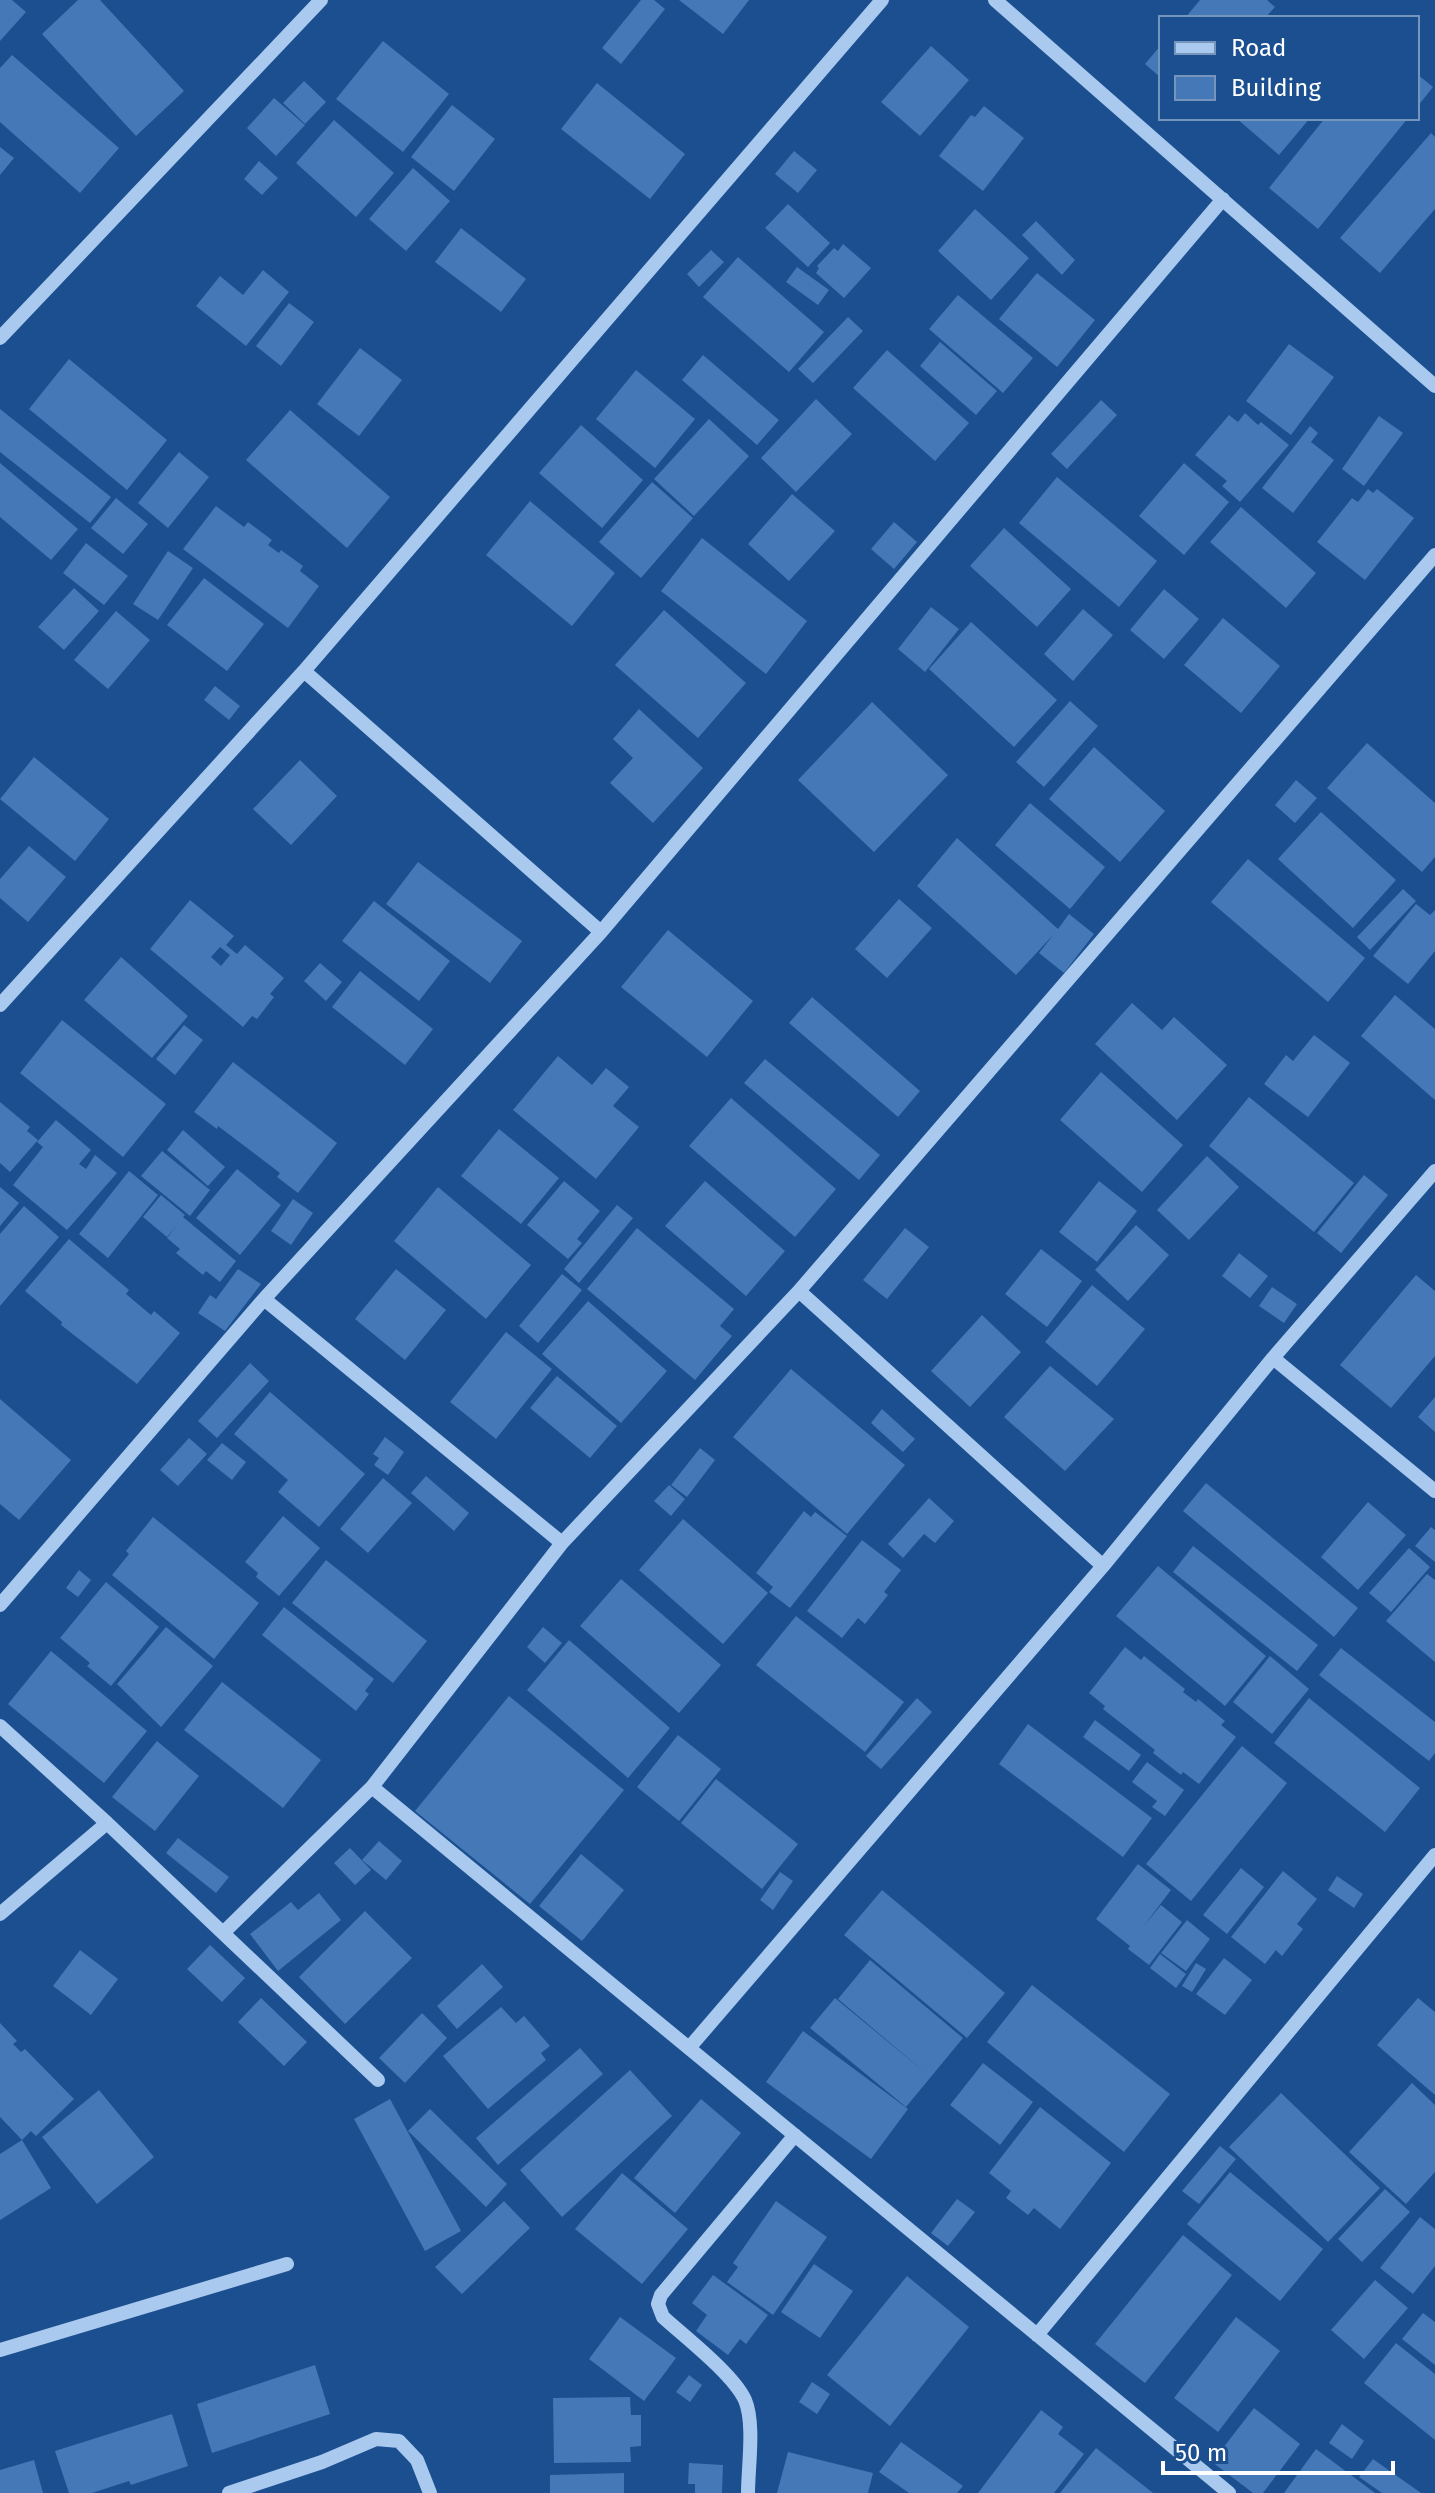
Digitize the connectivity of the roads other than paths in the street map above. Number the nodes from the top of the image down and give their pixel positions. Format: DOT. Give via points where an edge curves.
graph roads {
  1 [pos="321,0"];
  2 [pos="882,0"];
  3 [pos="995,0"];
  4 [pos="1223,199"];
  5 [pos="0,338"];
  6 [pos="1435,386"];
  7 [pos="1435,555"];
  8 [pos="304,671"];
  9 [pos="601,932"];
  10 [pos="0,1005"];
  11 [pos="1435,1171"];
  12 [pos="799,1291"];
  13 [pos="264,1299"];
  14 [pos="1273,1358"];
  15 [pos="1435,1491"];
  16 [pos="562,1543"];
  17 [pos="1103,1566"];
  18 [pos="0,1605"];
  19 [pos="0,1726"];
  20 [pos="372,1787"];
  21 [pos="107,1823"];
  22 [pos="1435,1855"];
  23 [pos="0,1914"];
  24 [pos="223,1933"];
  25 [pos="689,2048"];
  26 [pos="378,2080"];
  27 [pos="795,2135"];
  28 [pos="287,2264"];
  29 [pos="1037,2335"];
  30 [pos="0,2350"];
  31 [pos="229,2493"];
  32 [pos="430,2493"];
  33 [pos="748,2493"];
  34 [pos="1229,2493"];
  1 -- 5 [label="street"];
  2 -- 8 [label="street"];
  3 -- 4 [label="street"];
  4 -- 6 [label="street"];
  4 -- 9 [label="street"];
  7 -- 12 [label="street"];
  8 -- 9 [label="street"];
  8 -- 10 [label="street"];
  9 -- 13 [label="street"];
  11 -- 14 [label="street"];
  12 -- 16 [label="street"];
  12 -- 17 [label="street"];
  13 -- 16 [label="street"];
  13 -- 18 [label="street"];
  14 -- 15 [label="street"];
  14 -- 17 [label="street"];
  16 -- 20 [label="street"];
  17 -- 25 [label="street"];
  19 -- 21 [label="street"];
  20 -- 24 [label="street"];
  20 -- 25 [label="street"];
  21 -- 23 [label="street"];
  21 -- 24 [label="street"];
  22 -- 29 [label="street"];
  24 -- 26 [label="street"];
  25 -- 27 [label="street"];
  27 -- 29 [label="street"];
  27 -- 33 [label="street" via="658,2304 663,2317 746,2402"];
  28 -- 30 [label="street"];
  29 -- 34 [label="street"];
  31 -- 32 [label="street" via="376,2439 399,2441 417,2460"];
}
